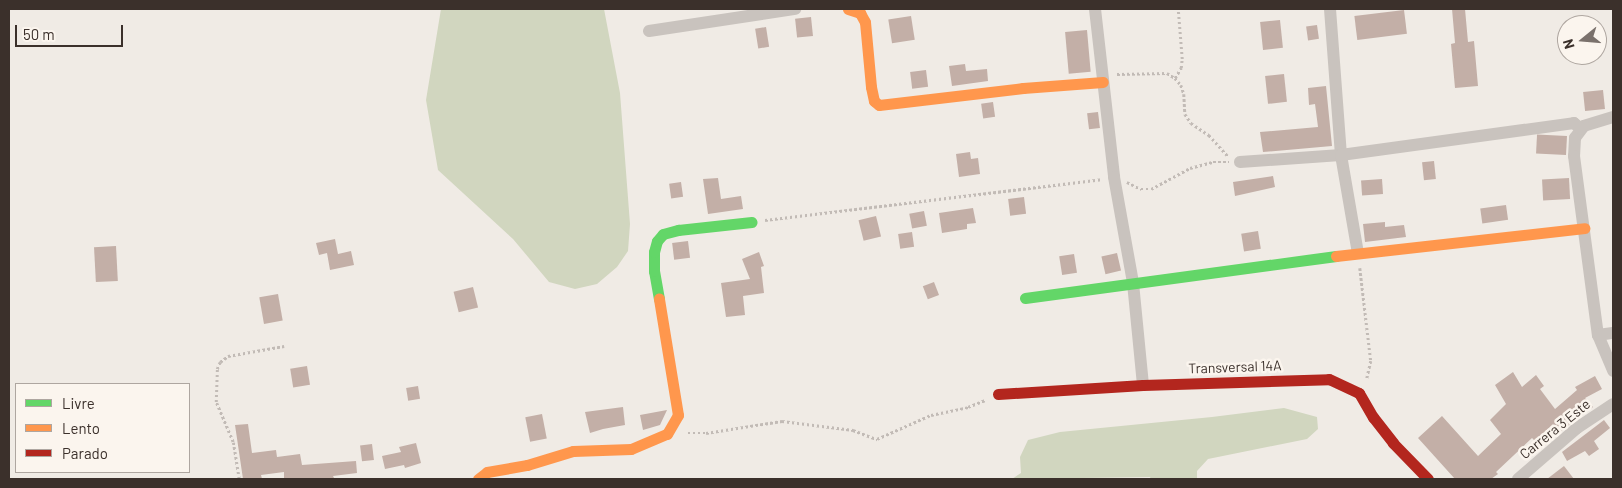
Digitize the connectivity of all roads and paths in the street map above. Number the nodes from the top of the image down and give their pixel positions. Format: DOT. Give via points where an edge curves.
graph roads {
  1 [pos="795,9"];
  2 [pos="848,9"];
  3 [pos="1095,9"];
  4 [pos="1178,9"];
  5 [pos="1330,9"];
  6 [pos="649,31"];
  7 [pos="1175,78"];
  8 [pos="1103,82"];
  9 [pos="1613,117"];
  10 [pos="1581,129"];
  11 [pos="1341,155"];
  12 [pos="1240,162"];
  13 [pos="1114,178"];
  14 [pos="752,222"];
  15 [pos="1584,228"];
  16 [pos="1358,253"];
  17 [pos="1133,283"];
  18 [pos="1024,298"];
  19 [pos="1613,333"];
  20 [pos="1598,334"];
  21 [pos="284,346"];
  22 [pos="1613,371"];
  23 [pos="1143,385"];
  24 [pos="1359,393"];
  25 [pos="998,394"];
  26 [pos="1613,404"];
  27 [pos="667,434"];
  28 [pos="240,479"];
  29 [pos="478,479"];
  30 [pos="1428,479"];
  31 [pos="1518,479"];
  1 -- 6 [label="street"];
  2 -- 8 [label="street" via="860,13 865,22 871,87 874,101 879,105"];
  3 -- 8 [label="street"];
  4 -- 7 [label="path" via="1182,59"];
  5 -- 11 [label="street"];
  7 -- 8 [label="path" via="1167,73 1116,74"];
  7 -- 12 [label="path" via="1184,94 1185,114 1227,156"];
  8 -- 13 [label="street"];
  9 -- 10 [label="street" via="1589,123"];
  10 -- 11 [label="street" via="1574,123"];
  10 -- 15 [label="street" via="1576,138 1574,156"];
  11 -- 12 [label="street"];
  11 -- 16 [label="street"];
  12 -- 13 [label="path" via="1214,162 1190,168 1151,189 1141,189"];
  13 -- 14 [label="path"];
  13 -- 17 [label="street"];
  14 -- 27 [label="street" via="678,230 663,234 657,241 654,271 678,415"];
  15 -- 16 [label="street"];
  15 -- 20 [label="street"];
  16 -- 17 [label="street"];
  16 -- 24 [label="path" via="1371,361 1366,382"];
  17 -- 18 [label="street"];
  17 -- 23 [label="street"];
  19 -- 20 [label="street"];
  20 -- 22 [label="street"];
  21 -- 28 [label="path" via="228,356 216,369 216,402 233,442"];
  23 -- 24 [label="street, Transversal 14A" via="1329,378"];
  23 -- 25 [label="street, Transversal 14A"];
  24 -- 30 [label="street" via="1393,443"];
  25 -- 27 [label="path" via="968,407 930,415 877,439 853,430 782,421 706,433"];
  26 -- 31 [label="street, Carrera 3 Este" via="1577,428"];
  27 -- 29 [label="street" via="632,449 573,451 527,465 487,472"];
}
